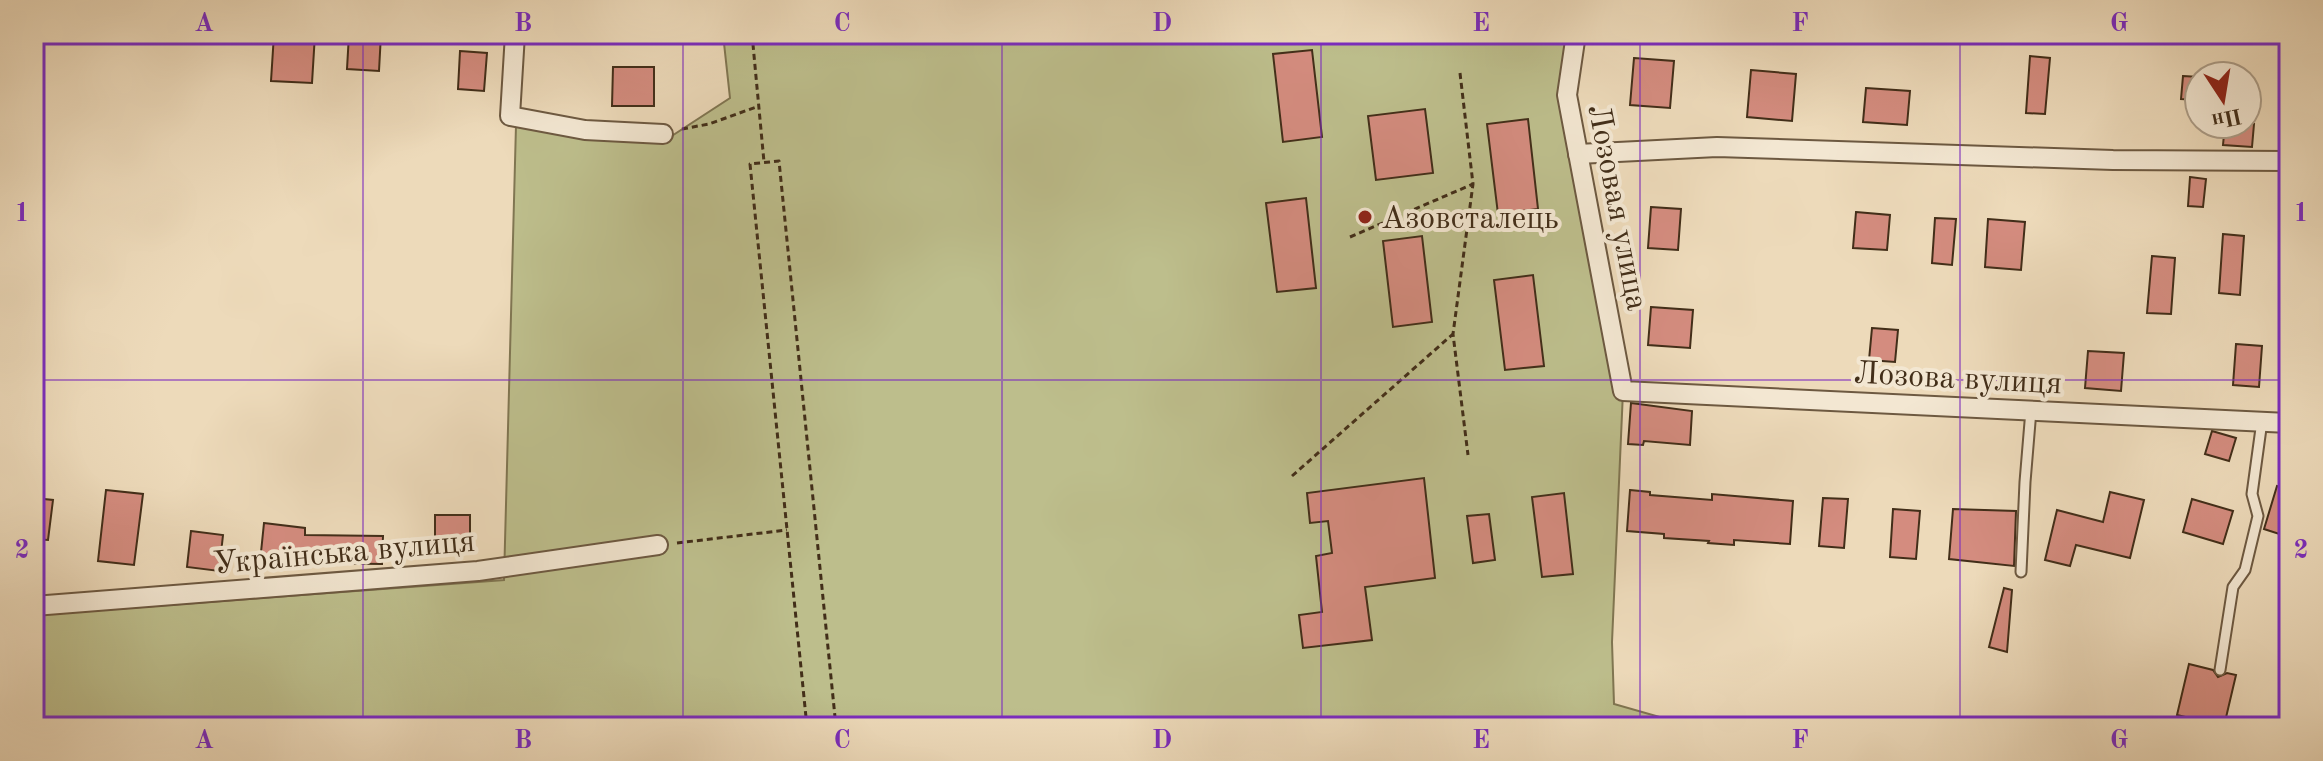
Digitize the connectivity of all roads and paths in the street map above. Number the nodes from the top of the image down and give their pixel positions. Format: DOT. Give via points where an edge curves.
graph roads {
  1 [pos="752,34"];
  2 [pos="1576,34"];
  3 [pos="509,35"];
  4 [pos="1460,73"];
  5 [pos="759,106"];
  6 [pos="663,134"];
  7 [pos="1578,154"];
  8 [pos="2289,161"];
  9 [pos="764,163"];
  10 [pos="1473,184"];
  11 [pos="1350,237"];
  12 [pos="1453,334"];
  13 [pos="1623,391"];
  14 [pos="2031,410"];
  15 [pos="2262,421"];
  16 [pos="2289,423"];
  17 [pos="1468,455"];
  18 [pos="1292,476"];
  19 [pos="787,530"];
  20 [pos="658,545"];
  21 [pos="2021,572"];
  22 [pos="34,606"];
  23 [pos="2220,670"];
  24 [pos="807,727"];
  25 [pos="836,727"];
  1 -- 5 [label="path"];
  2 -- 7 [label="street, Лозовая улица" via="1567,95"];
  3 -- 6 [label="street" via="510,116 585,130"];
  4 -- 10 [label="path"];
  5 -- 6 [label="path"];
  5 -- 9 [label="path"];
  7 -- 8 [label="street" via="1717,147"];
  7 -- 13 [label="street, Лозовая улица"];
  9 -- 19 [label="path" via="750,164"];
  9 -- 25 [label="path" via="779,161"];
  10 -- 11 [label="path"];
  10 -- 12 [label="path"];
  12 -- 17 [label="path"];
  12 -- 18 [label="path"];
  13 -- 14 [label="street, Лозова вулиця"];
  14 -- 15 [label="street, Лозова вулиця"];
  14 -- 21 [label="lane"];
  15 -- 16 [label="street, Лозова вулиця"];
  15 -- 23 [label="lane" via="2252,494 2258,516 2245,570 2233,587"];
  19 -- 20 [label="path"];
  19 -- 24 [label="path"];
  20 -- 22 [label="street, Українська вулиця" via="478,571"];
}
